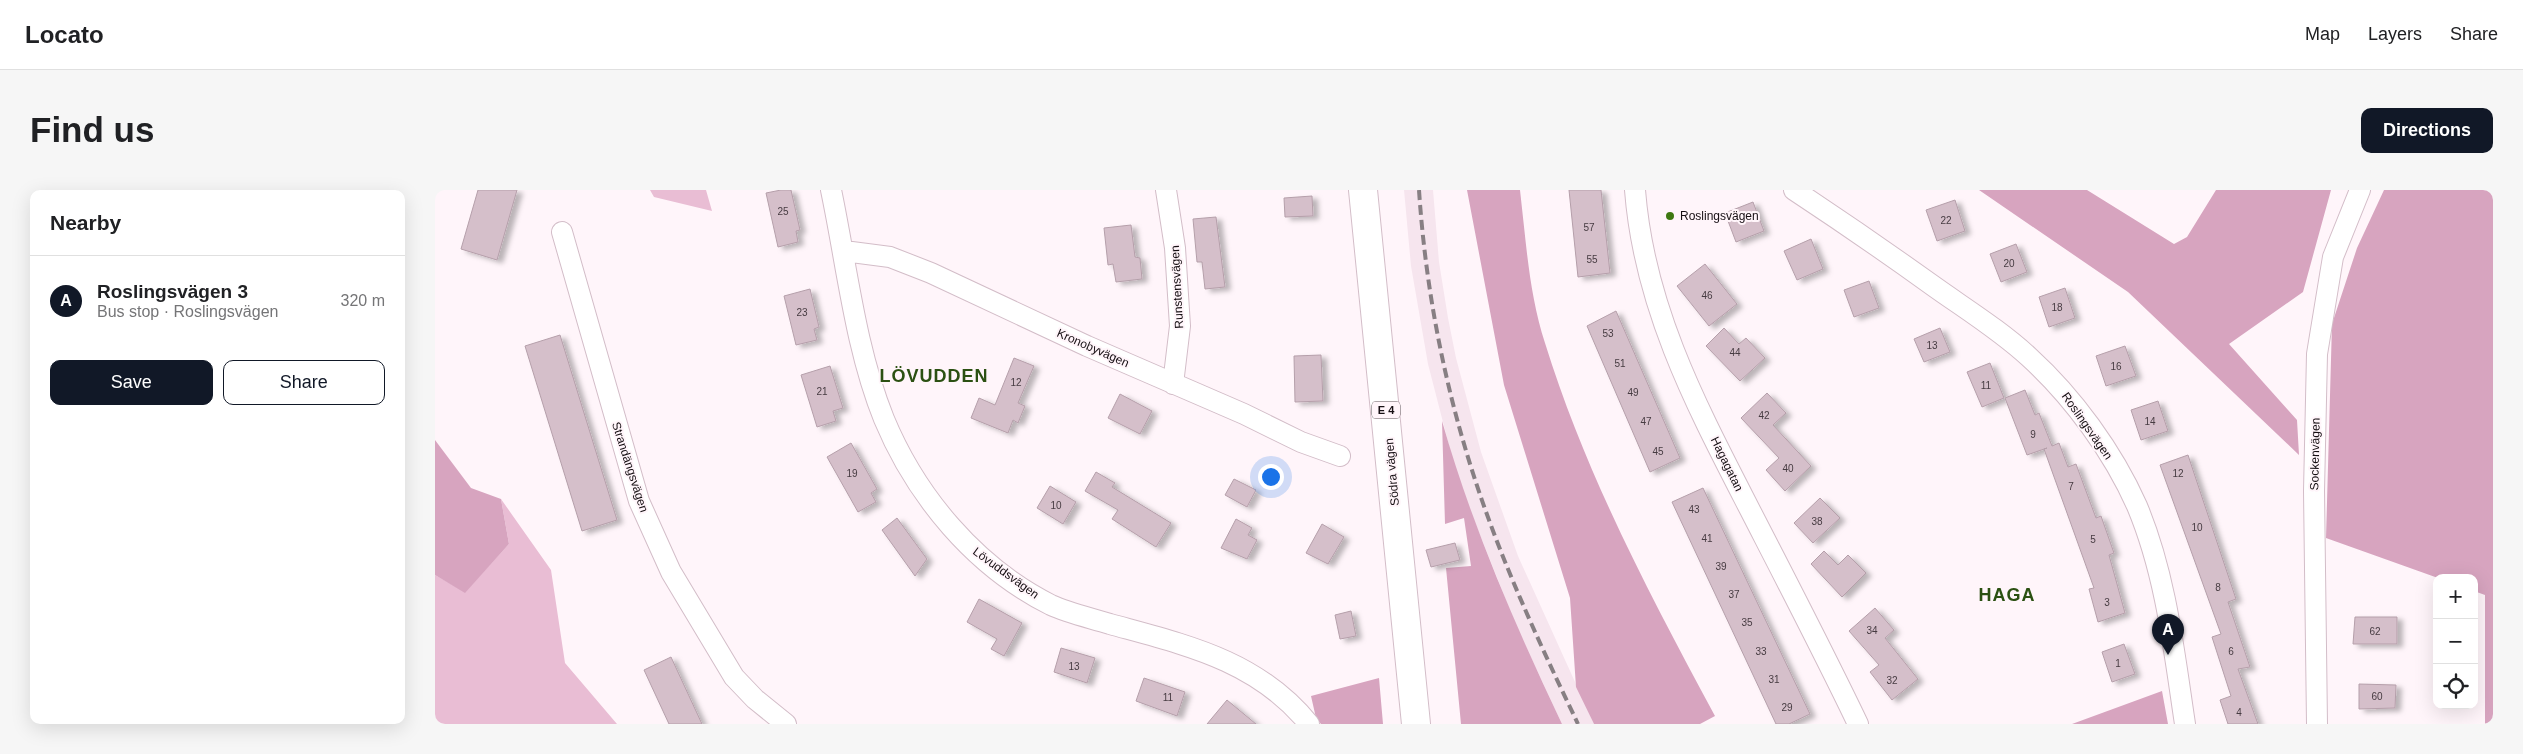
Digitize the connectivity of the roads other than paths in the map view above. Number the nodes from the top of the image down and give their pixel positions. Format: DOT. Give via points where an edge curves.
graph roads {
  1 [pos="831,190"];
  2 [pos="1166,190"];
  3 [pos="1363,190"];
  4 [pos="1635,190"];
  5 [pos="1794,190"];
  6 [pos="2360,190"];
  7 [pos="562,232"];
  8 [pos="844,251"];
  9 [pos="1173,384"];
  10 [pos="1340,456"];
  11 [pos="786,724"];
  12 [pos="1309,724"];
  13 [pos="1416,724"];
  14 [pos="1858,724"];
  15 [pos="2185,724"];
  16 [pos="2317,724"];
  1 -- 8 [label="street, Lövuddsvägen"];
  2 -- 9 [label="street, Runstensvägen" via="1175,248 1181,326"];
  3 -- 13 [label="highway, Södra vägen / E 4"];
  4 -- 14 [label="street, Hagagatan" via="1637,219 1652,292 1671,345 1720,452"];
  5 -- 15 [label="street, Roslingsvägen" via="2021,350 2085,419 2137,506 2154,555 2175,653"];
  6 -- 16 [label="street, Sockenvägen" via="2333,257 2317,354"];
  7 -- 11 [label="street, Strandängsvägen" via="639,501 671,572 734,677 755,700"];
  8 -- 9 [label="street, Kronobyvägen" via="889,256"];
  8 -- 12 [label="street, Lövuddsvägen" via="858,329 884,418 919,484 964,542 1019,586 1052,605 1233,663 1265,681"];
  9 -- 10 [label="street, Kronobyvägen" via="1301,442"];
}
